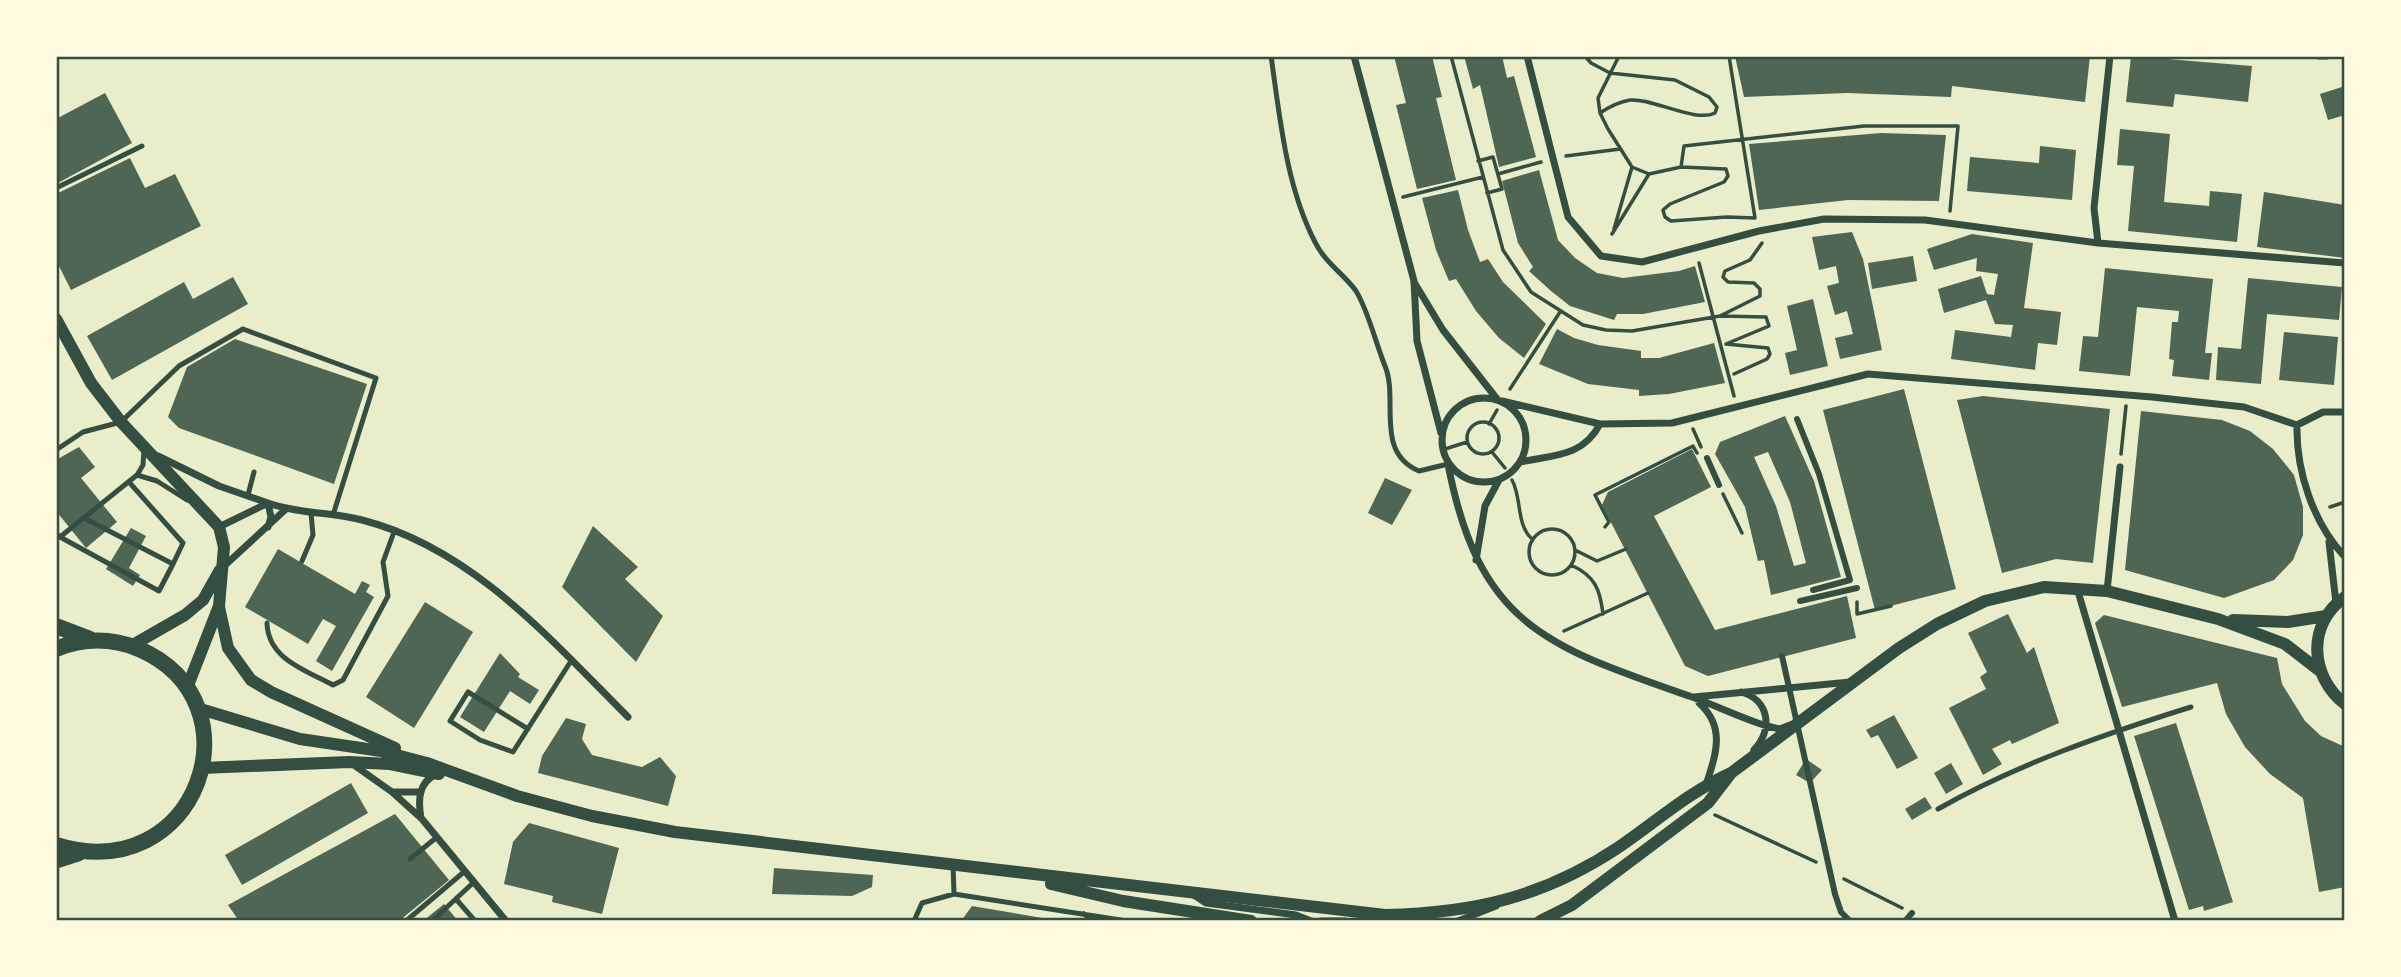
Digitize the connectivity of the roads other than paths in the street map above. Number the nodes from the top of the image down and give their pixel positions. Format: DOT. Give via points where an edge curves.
graph roads {
  1 [pos="1271,56"];
  2 [pos="1354,56"];
  3 [pos="1527,56"];
  4 [pos="2110,56"];
  5 [pos="2319,56"];
  6 [pos="2327,56"];
  7 [pos="142,146"];
  8 [pos="56,188"];
  9 [pos="2098,243"];
  10 [pos="2345,263"];
  11 [pos="1414,281"];
  12 [pos="56,319"];
  13 [pos="1499,400"];
  14 [pos="2345,412"];
  15 [pos="1797,419"];
  16 [pos="121,422"];
  17 [pos="1600,424"];
  18 [pos="2297,425"];
  19 [pos="1441,433"];
  20 [pos="56,450"];
  21 [pos="144,450"];
  22 [pos="1707,458"];
  23 [pos="1520,462"];
  24 [pos="1448,464"];
  25 [pos="2120,467"];
  26 [pos="254,472"];
  27 [pos="137,475"];
  28 [pos="1499,480"];
  29 [pos="129,482"];
  30 [pos="1719,485"];
  31 [pos="248,495"];
  32 [pos="268,503"];
  33 [pos="286,509"];
  34 [pos="311,513"];
  35 [pos="333,516"];
  36 [pos="84,518"];
  37 [pos="219,527"];
  38 [pos="268,527"];
  39 [pos="394,532"];
  40 [pos="58,535"];
  41 [pos="2329,541"];
  42 [pos="2345,557"];
  43 [pos="303,561"];
  44 [pos="1476,561"];
  45 [pos="173,564"];
  46 [pos="220,570"];
  47 [pos="2077,587"];
  48 [pos="1857,588"];
  49 [pos="1813,590"];
  50 [pos="2107,591"];
  51 [pos="2341,600"];
  52 [pos="1800,601"];
  53 [pos="219,606"];
  54 [pos="2326,616"];
  55 [pos="2218,619"];
  56 [pos="267,623"];
  57 [pos="56,626"];
  58 [pos="92,640"];
  59 [pos="131,646"];
  60 [pos="56,649"];
  61 [pos="1782,656"];
  62 [pos="571,661"];
  63 [pos="2320,671"];
  64 [pos="1854,682"];
  65 [pos="187,688"];
  66 [pos="1736,691"];
  67 [pos="1694,697"];
  68 [pos="2345,704"];
  69 [pos="2192,707"];
  70 [pos="197,708"];
  71 [pos="628,717"];
  72 [pos="2145,722"];
  73 [pos="1766,726"];
  74 [pos="1794,726"];
  75 [pos="528,729"];
  76 [pos="2119,730"];
  77 [pos="2148,731"];
  78 [pos="349,762"];
  79 [pos="427,763"];
  80 [pos="202,768"];
  81 [pos="436,773"];
  82 [pos="1731,773"];
  83 [pos="467,778"];
  84 [pos="1706,785"];
  85 [pos="392,792"];
  86 [pos="421,792"];
  87 [pos="1938,809"];
  88 [pos="422,818"];
  89 [pos="437,837"];
  90 [pos="56,845"];
  91 [pos="78,852"];
  92 [pos="56,859"];
  93 [pos="410,859"];
  94 [pos="953,864"];
  95 [pos="465,871"];
  96 [pos="1000,872"];
  97 [pos="474,882"];
  98 [pos="1187,891"];
  99 [pos="954,894"];
  100 [pos="456,899"];
  101 [pos="1510,901"];
  102 [pos="1081,912"];
  103 [pos="1912,913"];
  104 [pos="470,915"];
  105 [pos="1221,918"];
  106 [pos="405,921"];
  107 [pos="432,921"];
  108 [pos="464,921"];
  109 [pos="475,921"];
  110 [pos="506,921"];
  111 [pos="914,921"];
  112 [pos="1093,921"];
  113 [pos="1127,921"];
  114 [pos="1251,921"];
  115 [pos="1311,921"];
  116 [pos="1321,921"];
  117 [pos="1345,921"];
  118 [pos="1458,921"];
  119 [pos="1540,921"];
  120 [pos="1850,921"];
  121 [pos="1905,921"];
  122 [pos="2175,921"];
  1 -- 24 [label="lane" via="1289,166 1302,210 1315,243 1336,273 1356,291 1387,369 1391,431 1402,461 1419,471"];
  2 -- 11 [label="street"];
  3 -- 9 [label="street" via="1568,217 1601,256 1642,262 1824,219 1949,223"];
  4 -- 9 [label="street" via="2094,208"];
  5 -- 6 [label="street"];
  7 -- 8 [label="lane"];
  9 -- 10 [label="street"];
  11 -- 13 [label="street" via="1443,330"];
  11 -- 19 [label="street" via="1417,341"];
  12 -- 16 [label="street" via="92,383"];
  13 -- 17 [label="street"];
  13 -- 19 [label="street" via="1464,402 1453,410"];
  13 -- 23 [label="street" via="1522,421 1526,435"];
  14 -- 18 [label="street" via="2323,412"];
  15 -- 49 [label="street" via="1850,580"];
  16 -- 20 [label="lane" via="83,432"];
  16 -- 21 [label="street"];
  16 -- 35 [label="lane" via="179,366 243,329 376,378"];
  17 -- 18 [label="street" via="1658,424 1868,374 2244,407"];
  17 -- 23 [label="street" via="1580,449"];
  18 -- 41 [label="street" via="2296,455"];
  19 -- 24 [label="street"];
  21 -- 27 [label="lane"];
  21 -- 31 [label="street"];
  21 -- 37 [label="street"];
  22 -- 30 [label="street" via="1708,474"];
  23 -- 28 [label="street"];
  24 -- 28 [label="street" via="1471,481"];
  24 -- 44 [label="street" via="1459,516"];
  25 -- 50 [label="street"];
  26 -- 31 [label="lane"];
  27 -- 29 [label="lane"];
  27 -- 37 [label="lane" via="188,500"];
  28 -- 44 [label="street" via="1485,506"];
  29 -- 36 [label="lane"];
  29 -- 45 [label="lane" via="183,543"];
  31 -- 32 [label="street"];
  32 -- 33 [label="street"];
  32 -- 37 [label="street"];
  32 -- 38 [label="street"];
  33 -- 34 [label="street"];
  33 -- 38 [label="street"];
  34 -- 35 [label="street"];
  34 -- 43 [label="lane" via="313,535"];
  35 -- 39 [label="street"];
  36 -- 40 [label="lane"];
  36 -- 45 [label="lane"];
  37 -- 46 [label="street" via="224,547"];
  38 -- 46 [label="street"];
  39 -- 56 [label="lane" via="383,562 388,596 343,680 333,685 276,652 267,638"];
  39 -- 62 [label="street" via="437,548 495,589"];
  40 -- 45 [label="lane" via="159,591"];
  41 -- 42 [label="street"];
  41 -- 51 [label="street"];
  44 -- 67 [label="street" via="1508,605 1549,638 1593,663"];
  46 -- 53 [label="street"];
  46 -- 59 [label="street" via="203,600"];
  47 -- 50 [label="street"];
  47 -- 64 [label="street" via="2031,589 1985,601 1937,624"];
  47 -- 76 [label="street"];
  48 -- 52 [label="street"];
  50 -- 55 [label="street"];
  51 -- 54 [label="street"];
  53 -- 65 [label="street"];
  53 -- 79 [label="street" via="228,648 251,680"];
  54 -- 55 [label="street" via="2288,622"];
  54 -- 63 [label="street" via="2316,652"];
  55 -- 63 [label="street" via="2286,644"];
  57 -- 58 [label="main road"];
  58 -- 59 [label="main road"];
  58 -- 60 [label="main road"];
  59 -- 65 [label="main road" via="162,662"];
  61 -- 120 [label="street" via="1835,894"];
  62 -- 71 [label="street"];
  62 -- 75 [label="lane"];
  63 -- 68 [label="street" via="2329,689"];
  64 -- 66 [label="street"];
  64 -- 74 [label="street"];
  65 -- 70 [label="main road"];
  66 -- 67 [label="street"];
  66 -- 73 [label="street" via="1763,705"];
  67 -- 73 [label="street"];
  67 -- 84 [label="street" via="1715,723 1718,740"];
  69 -- 72 [label="lane"];
  70 -- 79 [label="street" via="300,740 381,751"];
  70 -- 80 [label="main road" via="204,738"];
  72 -- 76 [label="lane"];
  72 -- 77 [label="lane"];
  73 -- 74 [label="street"];
  73 -- 82 [label="street" via="1758,747"];
  74 -- 82 [label="street"];
  75 -- 75 [label="lane" via="468,692 450,721 480,740 513,752"];
  76 -- 87 [label="lane" via="1975,788"];
  76 -- 122 [label="street"];
  78 -- 80 [label="street"];
  78 -- 81 [label="street"];
  78 -- 85 [label="street"];
  79 -- 83 [label="street"];
  80 -- 91 [label="main road" via="194,794 158,836 106,854"];
  81 -- 83 [label="street"];
  81 -- 86 [label="street" via="427,778"];
  82 -- 84 [label="street"];
  82 -- 119 [label="street" via="1708,803 1572,905"];
  83 -- 94 [label="street" via="593,816 675,832"];
  84 -- 101 [label="street" via="1591,865"];
  85 -- 86 [label="street"];
  85 -- 88 [label="street"];
  86 -- 88 [label="street"];
  88 -- 89 [label="street"];
  89 -- 93 [label="lane"];
  89 -- 95 [label="street"];
  90 -- 91 [label="main road"];
  91 -- 92 [label="highway"];
  94 -- 96 [label="street"];
  94 -- 99 [label="lane"];
  95 -- 97 [label="street"];
  95 -- 106 [label="lane"];
  96 -- 98 [label="street"];
  96 -- 105 [label="street"];
  97 -- 100 [label="lane"];
  97 -- 110 [label="street"];
  98 -- 101 [label="street" via="1385,915 1442,914"];
  98 -- 115 [label="street" via="1206,903"];
  99 -- 102 [label="lane"];
  99 -- 111 [label="lane" via="922,903"];
  100 -- 104 [label="lane"];
  100 -- 107 [label="lane"];
  101 -- 118 [label="street"];
  102 -- 112 [label="lane"];
  102 -- 113 [label="lane"];
  103 -- 121 [label="street"];
  104 -- 108 [label="lane"];
  104 -- 109 [label="lane"];
  105 -- 114 [label="street"];
  116 -- 117 [label="street"];
}
